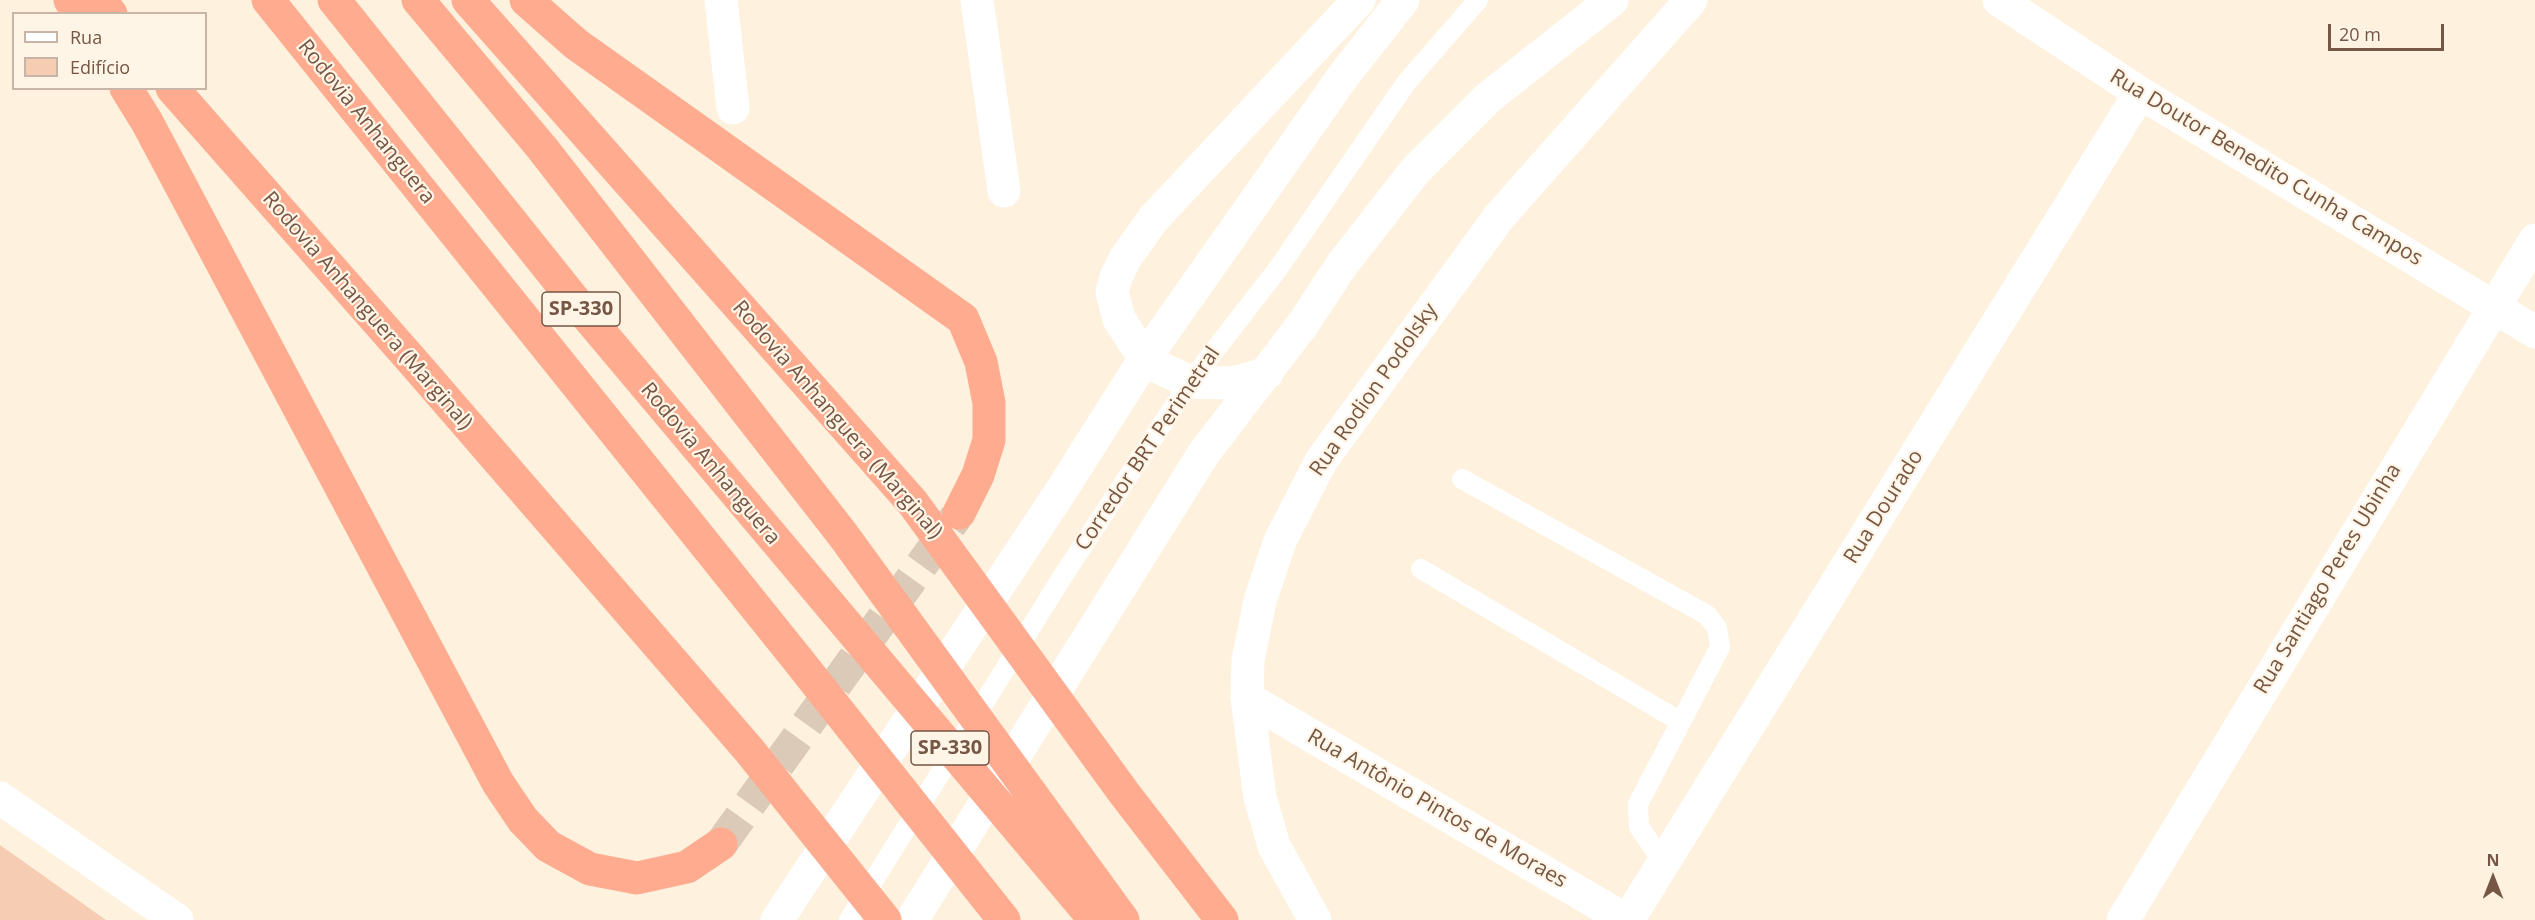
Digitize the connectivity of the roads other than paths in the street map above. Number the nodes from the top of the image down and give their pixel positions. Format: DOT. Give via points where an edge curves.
graph roads {
  1 [pos="100,0"];
  2 [pos="268,0"];
  3 [pos="334,0"];
  4 [pos="418,0"];
  5 [pos="468,0"];
  6 [pos="526,0"];
  7 [pos="721,0"];
  8 [pos="977,0"];
  9 [pos="1359,0"];
  10 [pos="1403,0"];
  11 [pos="1478,0"];
  12 [pos="1612,0"];
  13 [pos="1691,0"];
  14 [pos="1999,0"];
  15 [pos="109,12"];
  16 [pos="127,90"];
  17 [pos="174,90"];
  18 [pos="2140,93"];
  19 [pos="733,108"];
  20 [pos="1004,190"];
  21 [pos="2535,240"];
  22 [pos="2493,306"];
  23 [pos="2535,332"];
  24 [pos="1147,355"];
  25 [pos="1267,373"];
  26 [pos="1190,382"];
  27 [pos="1462,479"];
  28 [pos="959,513"];
  29 [pos="1421,569"];
  30 [pos="1247,698"];
  31 [pos="1682,722"];
  32 [pos="0,798"];
  33 [pos="721,844"];
  34 [pos="1664,863"];
  35 [pos="177,920"];
  36 [pos="777,920"];
  37 [pos="849,920"];
  38 [pos="885,920"];
  39 [pos="912,920"];
  40 [pos="1004,920"];
  41 [pos="1095,920"];
  42 [pos="1123,920"];
  43 [pos="1222,920"];
  44 [pos="1316,920"];
  45 [pos="1627,920"];
  46 [pos="2123,920"];
  1 -- 15 [label="highway"];
  2 -- 40 [label="highway, Rodovia Anhanguera / SP-330"];
  3 -- 41 [label="highway, Rodovia Anhanguera / SP-330" via="587,316"];
  4 -- 42 [label="highway" via="542,148 843,536"];
  5 -- 43 [label="highway, Rodovia Anhanguera (Marginal)" via="913,503 1124,793"];
  6 -- 28 [label="highway" via="576,45 963,319 981,362 989,403 989,440 978,475"];
  7 -- 19 [label="street"];
  8 -- 20 [label="street"];
  9 -- 24 [label="street" via="1154,218 1126,257 1112,292 1119,319"];
  10 -- 24 [label="street" via="1344,75"];
  11 -- 26 [label="lane, Corredor BRT Perimetral" via="1406,83 1277,270"];
  12 -- 25 [label="street" via="1489,97 1415,171 1341,266"];
  13 -- 30 [label="street, Rua Rodion Podolsky" via="1499,217 1321,461 1280,541 1260,601 1248,660"];
  14 -- 18 [label="street, Rua Doutor Benedito Cunha Campos"];
  16 -- 33 [label="highway" via="498,783 523,820 548,846 590,869 637,878 687,867"];
  17 -- 38 [label="highway, Rodovia Anhanguera (Marginal)" via="749,750"];
  18 -- 22 [label="street, Rua Doutor Benedito Cunha Campos"];
  18 -- 34 [label="street, Rua Dourado"];
  21 -- 22 [label="street, Rua Santiago Peres Ubinha"];
  22 -- 23 [label="street, Rua Doutor Benedito Cunha Campos"];
  22 -- 46 [label="street, Rua Santiago Peres Ubinha"];
  24 -- 26 [label="street" via="1158,367"];
  24 -- 36 [label="street"];
  25 -- 26 [label="street" via="1233,383"];
  25 -- 39 [label="street" via="1204,453"];
  26 -- 37 [label="lane, Corredor BRT Perimetral" via="1061,579"];
  27 -- 31 [label="lane" via="1713,620 1720,647"];
  29 -- 31 [label="lane"];
  30 -- 44 [label="street, Rua Rodion Podolsky" via="1260,797 1274,846"];
  30 -- 45 [label="street, Rua Antônio Pintos de Moraes"];
  31 -- 34 [label="lane" via="1638,804 1639,827"];
  32 -- 35 [label="street"];
  34 -- 45 [label="street, Rua Dourado"];
}
